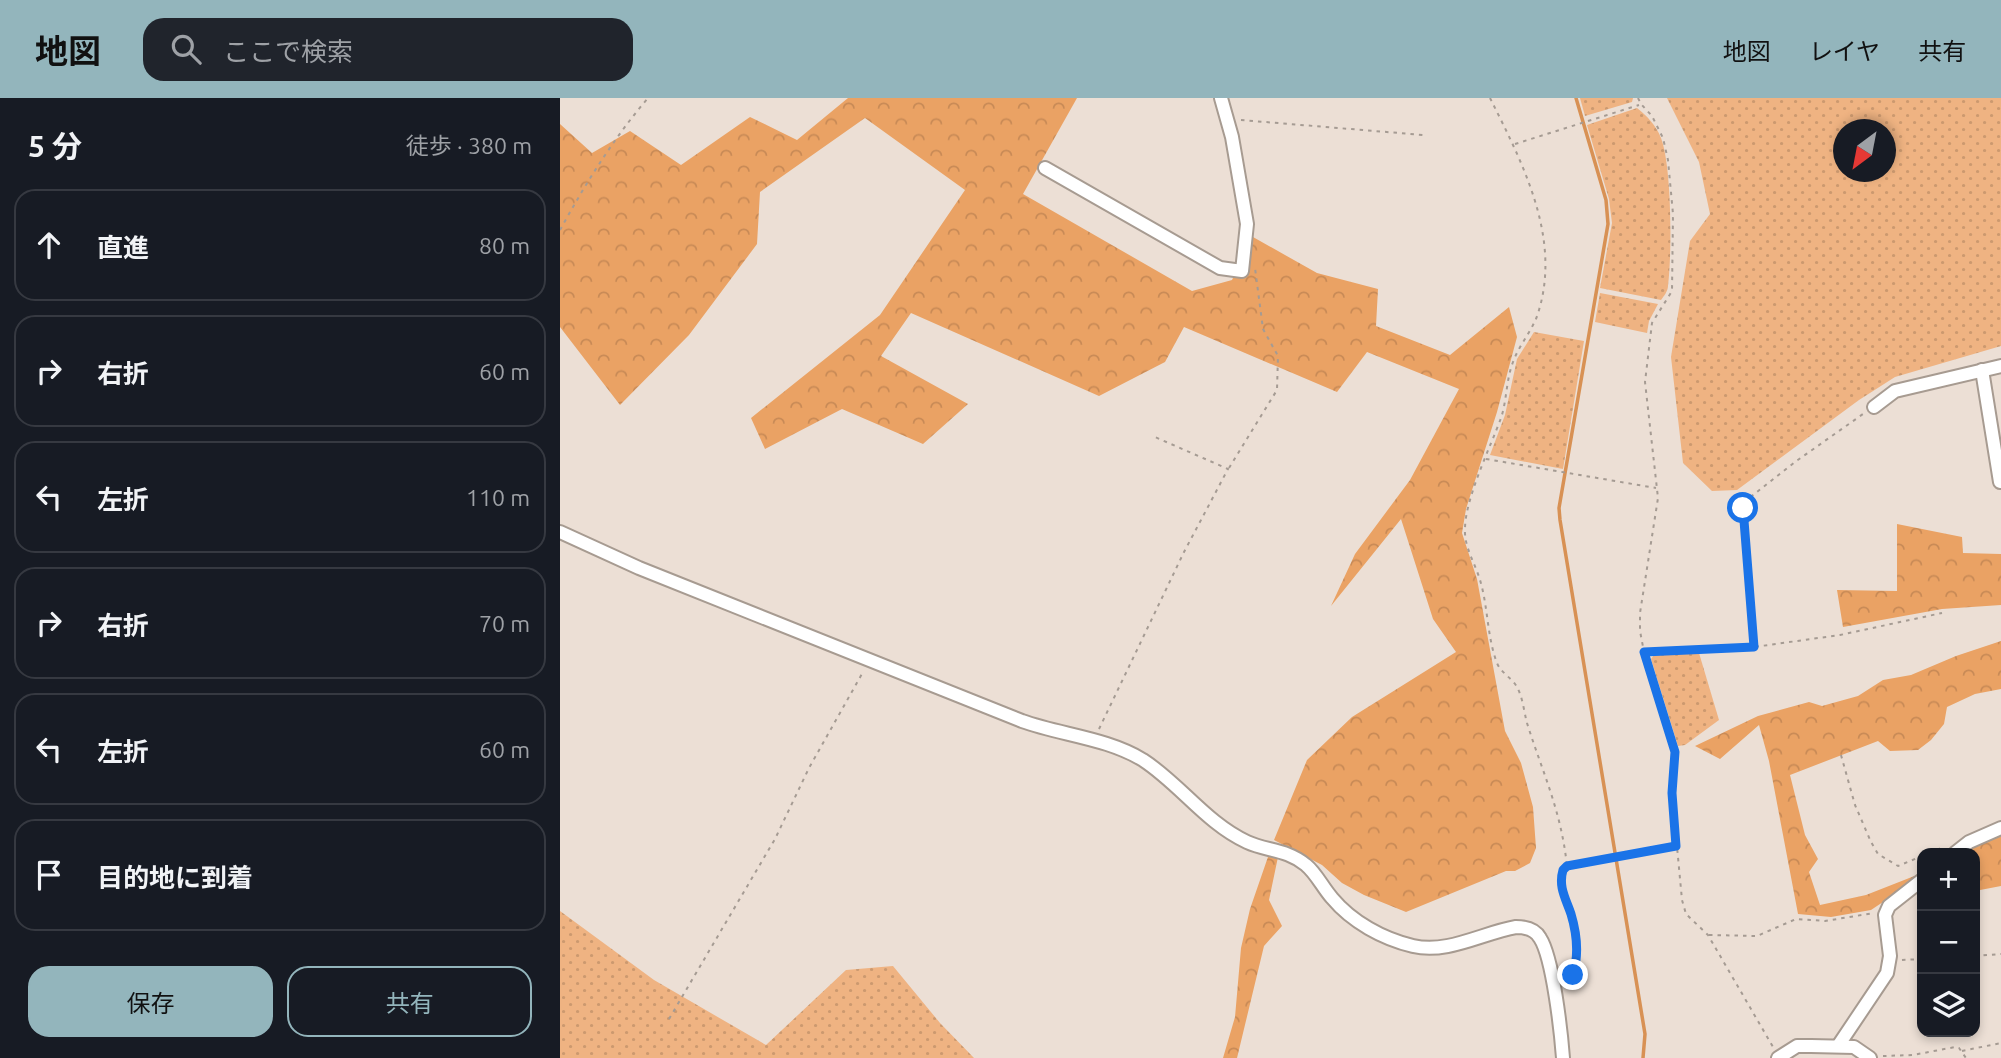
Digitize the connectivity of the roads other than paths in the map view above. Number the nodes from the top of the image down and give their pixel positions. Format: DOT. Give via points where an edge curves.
graph roads {
  1 [pos="1221,98"];
  2 [pos="1045,168"];
  3 [pos="2001,366"];
  4 [pos="1982,370"];
  5 [pos="1874,407"];
  6 [pos="2000,482"];
  7 [pos="560,532"];
  8 [pos="2001,828"];
  9 [pos="1961,848"];
  10 [pos="1917,884"];
  11 [pos="1838,1046"];
  12 [pos="1869,1057"];
  13 [pos="1563,1058"];
  14 [pos="1779,1058"];
  1 -- 2 [label="street" via="1247,224 1242,271 1220,268"];
  3 -- 4 [label="street"];
  4 -- 5 [label="street" via="1895,391"];
  4 -- 6 [label="street"];
  7 -- 13 [label="street" via="639,568 1035,725 1094,740 1139,758 1218,824 1249,843 1289,854 1307,865 1345,912 1389,939 1436,948 1516,927 1534,931 1541,938 1555,997"];
  8 -- 9 [label="street"];
  10 -- 11 [label="street" via="1889,906 1885,915 1887,973"];
  11 -- 12 [label="street" via="1854,1047"];
  11 -- 14 [label="street" via="1797,1046"];
}
